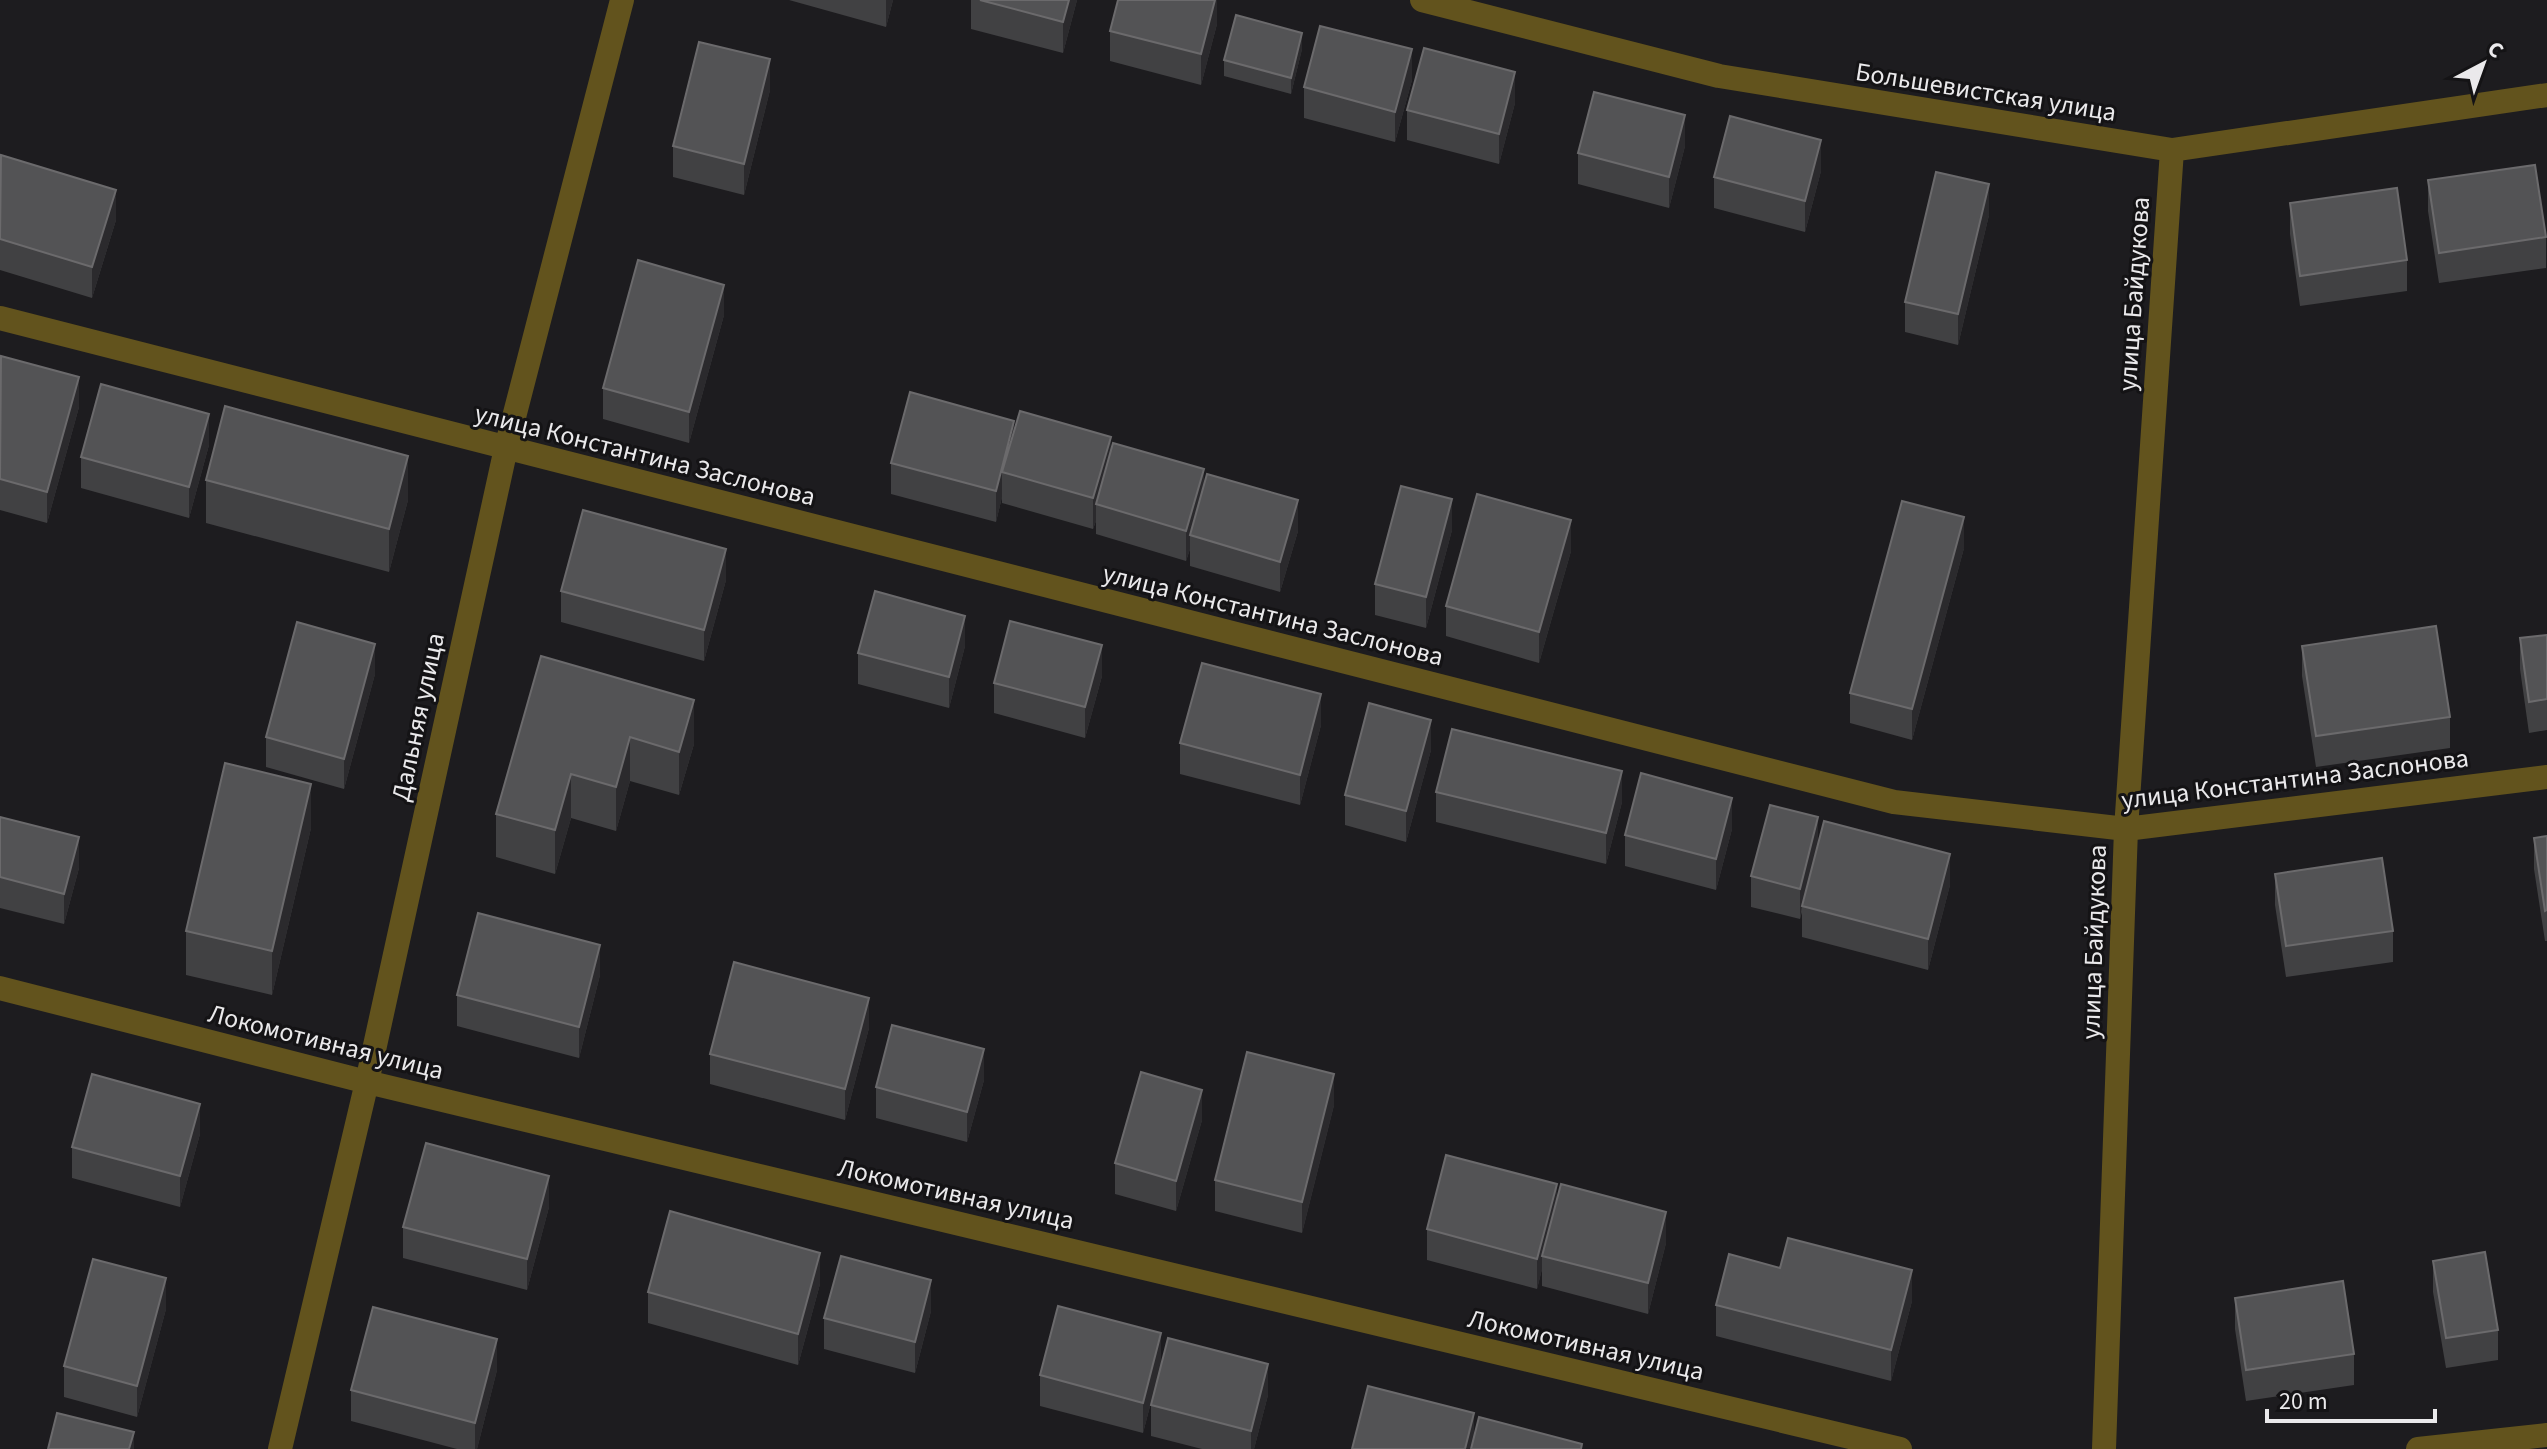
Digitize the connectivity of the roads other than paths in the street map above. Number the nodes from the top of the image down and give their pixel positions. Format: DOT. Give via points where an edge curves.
graph roads {
  1 [pos="622,0"];
  2 [pos="1422,0"];
  3 [pos="2547,95"];
  4 [pos="2172,150"];
  5 [pos="0,318"];
  6 [pos="506,448"];
  7 [pos="2547,777"];
  8 [pos="2126,829"];
  9 [pos="0,988"];
  10 [pos="367,1082"];
  11 [pos="2547,1435"];
  12 [pos="280,1449"];
  13 [pos="1900,1449"];
  14 [pos="2104,1449"];
  15 [pos="2418,1449"];
  1 -- 6 [label="street, Дальняя улица"];
  2 -- 4 [label="street, Большевистская улица" via="1719,76"];
  3 -- 4 [label="street, Большевистская улица"];
  4 -- 8 [label="street, улица Байдукова"];
  5 -- 6 [label="street, улица Константина Заслонова"];
  6 -- 8 [label="street, улица Константина Заслонова" via="1894,802"];
  6 -- 10 [label="street, Дальняя улица"];
  7 -- 8 [label="street, улица Константина Заслонова"];
  8 -- 14 [label="street, улица Байдукова"];
  9 -- 10 [label="street, Локомотивная улица"];
  10 -- 12 [label="street, Дальняя улица"];
  10 -- 13 [label="street, Локомотивная улица"];
  11 -- 15 [label="street"];
}
